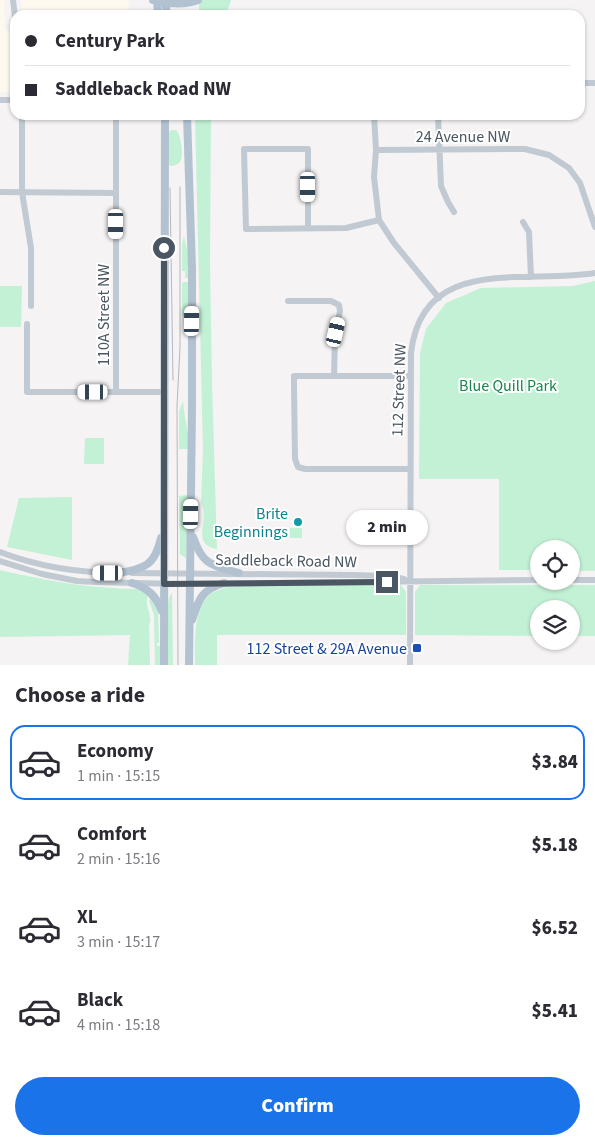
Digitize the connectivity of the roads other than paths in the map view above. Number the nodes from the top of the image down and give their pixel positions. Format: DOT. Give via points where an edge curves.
graph roads {
  1 [pos="156,0"];
  2 [pos="198,0"];
  3 [pos="166,1"];
  4 [pos="22,120"];
  5 [pos="116,120"];
  6 [pos="165,120"];
  7 [pos="187,120"];
  8 [pos="374,120"];
  9 [pos="438,120"];
  10 [pos="439,149"];
  11 [pos="376,150"];
  12 [pos="0,192"];
  13 [pos="22,192"];
  14 [pos="116,193"];
  15 [pos="595,199"];
  16 [pos="587,203"];
  17 [pos="454,212"];
  18 [pos="379,220"];
  19 [pos="523,222"];
  20 [pos="595,227"];
  21 [pos="308,228"];
  22 [pos="595,273"];
  23 [pos="531,277"];
  24 [pos="438,298"];
  25 [pos="288,301"];
  26 [pos="31,306"];
  27 [pos="27,324"];
  28 [pos="334,376"];
  29 [pos="410,376"];
  30 [pos="116,392"];
  31 [pos="164,392"];
  32 [pos="410,468"];
  33 [pos="164,526"];
  34 [pos="191,530"];
  35 [pos="0,552"];
  36 [pos="0,561"];
  37 [pos="164,572"];
  38 [pos="190,572"];
  39 [pos="239,572"];
  40 [pos="118,573"];
  41 [pos="410,580"];
  42 [pos="530,580"];
  43 [pos="580,580"];
  44 [pos="595,580"];
  45 [pos="224,582"];
  46 [pos="132,583"];
  47 [pos="190,583"];
  48 [pos="164,584"];
  49 [pos="164,615"];
  50 [pos="189,627"];
  51 [pos="164,665"];
  52 [pos="188,665"];
  53 [pos="410,665"];
  1 -- 3 [label="main road"];
  2 -- 3 [label="main road"];
  4 -- 13 [label="street"];
  5 -- 14 [label="street, 110A Street NW"];
  6 -- 31 [label="main road"];
  7 -- 34 [label="main road" via="192,270"];
  8 -- 11 [label="street"];
  9 -- 10 [label="street"];
  10 -- 11 [label="street, 24 Avenue NW"];
  10 -- 16 [label="street, 24 Avenue NW" via="525,149 549,155 569,168 580,183"];
  10 -- 17 [label="street" via="441,186"];
  11 -- 18 [label="street" via="374,177"];
  12 -- 13 [label="street"];
  13 -- 14 [label="street"];
  13 -- 26 [label="street" via="31,248"];
  14 -- 30 [label="street, 110A Street NW"];
  15 -- 16 [label="street"];
  16 -- 20 [label="street"];
  18 -- 21 [label="street" via="346,228"];
  18 -- 24 [label="street"];
  19 -- 23 [label="street" via="530,232"];
  21 -- 21 [label="street" via="308,149 244,149 246,229"];
  22 -- 23 [label="street"];
  23 -- 24 [label="street" via="477,280 457,286"];
  24 -- 29 [label="street, 112 Street NW" via="415,332"];
  25 -- 28 [label="street" via="331,301 339,305"];
  27 -- 30 [label="street" via="27,392"];
  28 -- 29 [label="street"];
  28 -- 32 [label="street" via="294,376 295,459 298,467"];
  29 -- 32 [label="street, 112 Street NW"];
  30 -- 31 [label="street"];
  31 -- 33 [label="main road"];
  32 -- 41 [label="street, 112 Street NW"];
  33 -- 37 [label="main road"];
  33 -- 40 [label="main road" via="151,561 138,569"];
  34 -- 38 [label="main road"];
  34 -- 39 [label="main road" via="199,553 208,563"];
  35 -- 40 [label="street, Saddleback Road NW" via="59,568"];
  36 -- 46 [label="street, Saddleback Road NW" via="77,581"];
  37 -- 38 [label="street, Saddleback Road NW"];
  37 -- 40 [label="street, Saddleback Road NW"];
  37 -- 48 [label="main road"];
  38 -- 39 [label="street, Saddleback Road NW"];
  38 -- 47 [label="main road"];
  39 -- 41 [label="street, Saddleback Road NW" via="389,576"];
  41 -- 42 [label="street, Saddleback Road NW"];
  41 -- 45 [label="street, Saddleback Road NW"];
  41 -- 53 [label="street, 112 Street NW"];
  43 -- 44 [label="street"];
  45 -- 47 [label="street, Saddleback Road NW"];
  45 -- 50 [label="main road" via="206,591 199,599"];
  46 -- 48 [label="street, Saddleback Road NW"];
  46 -- 49 [label="main road" via="152,594"];
  47 -- 48 [label="street, Saddleback Road NW"];
  47 -- 50 [label="main road"];
  48 -- 49 [label="main road"];
  49 -- 51 [label="main road"];
  50 -- 52 [label="main road"];
}
